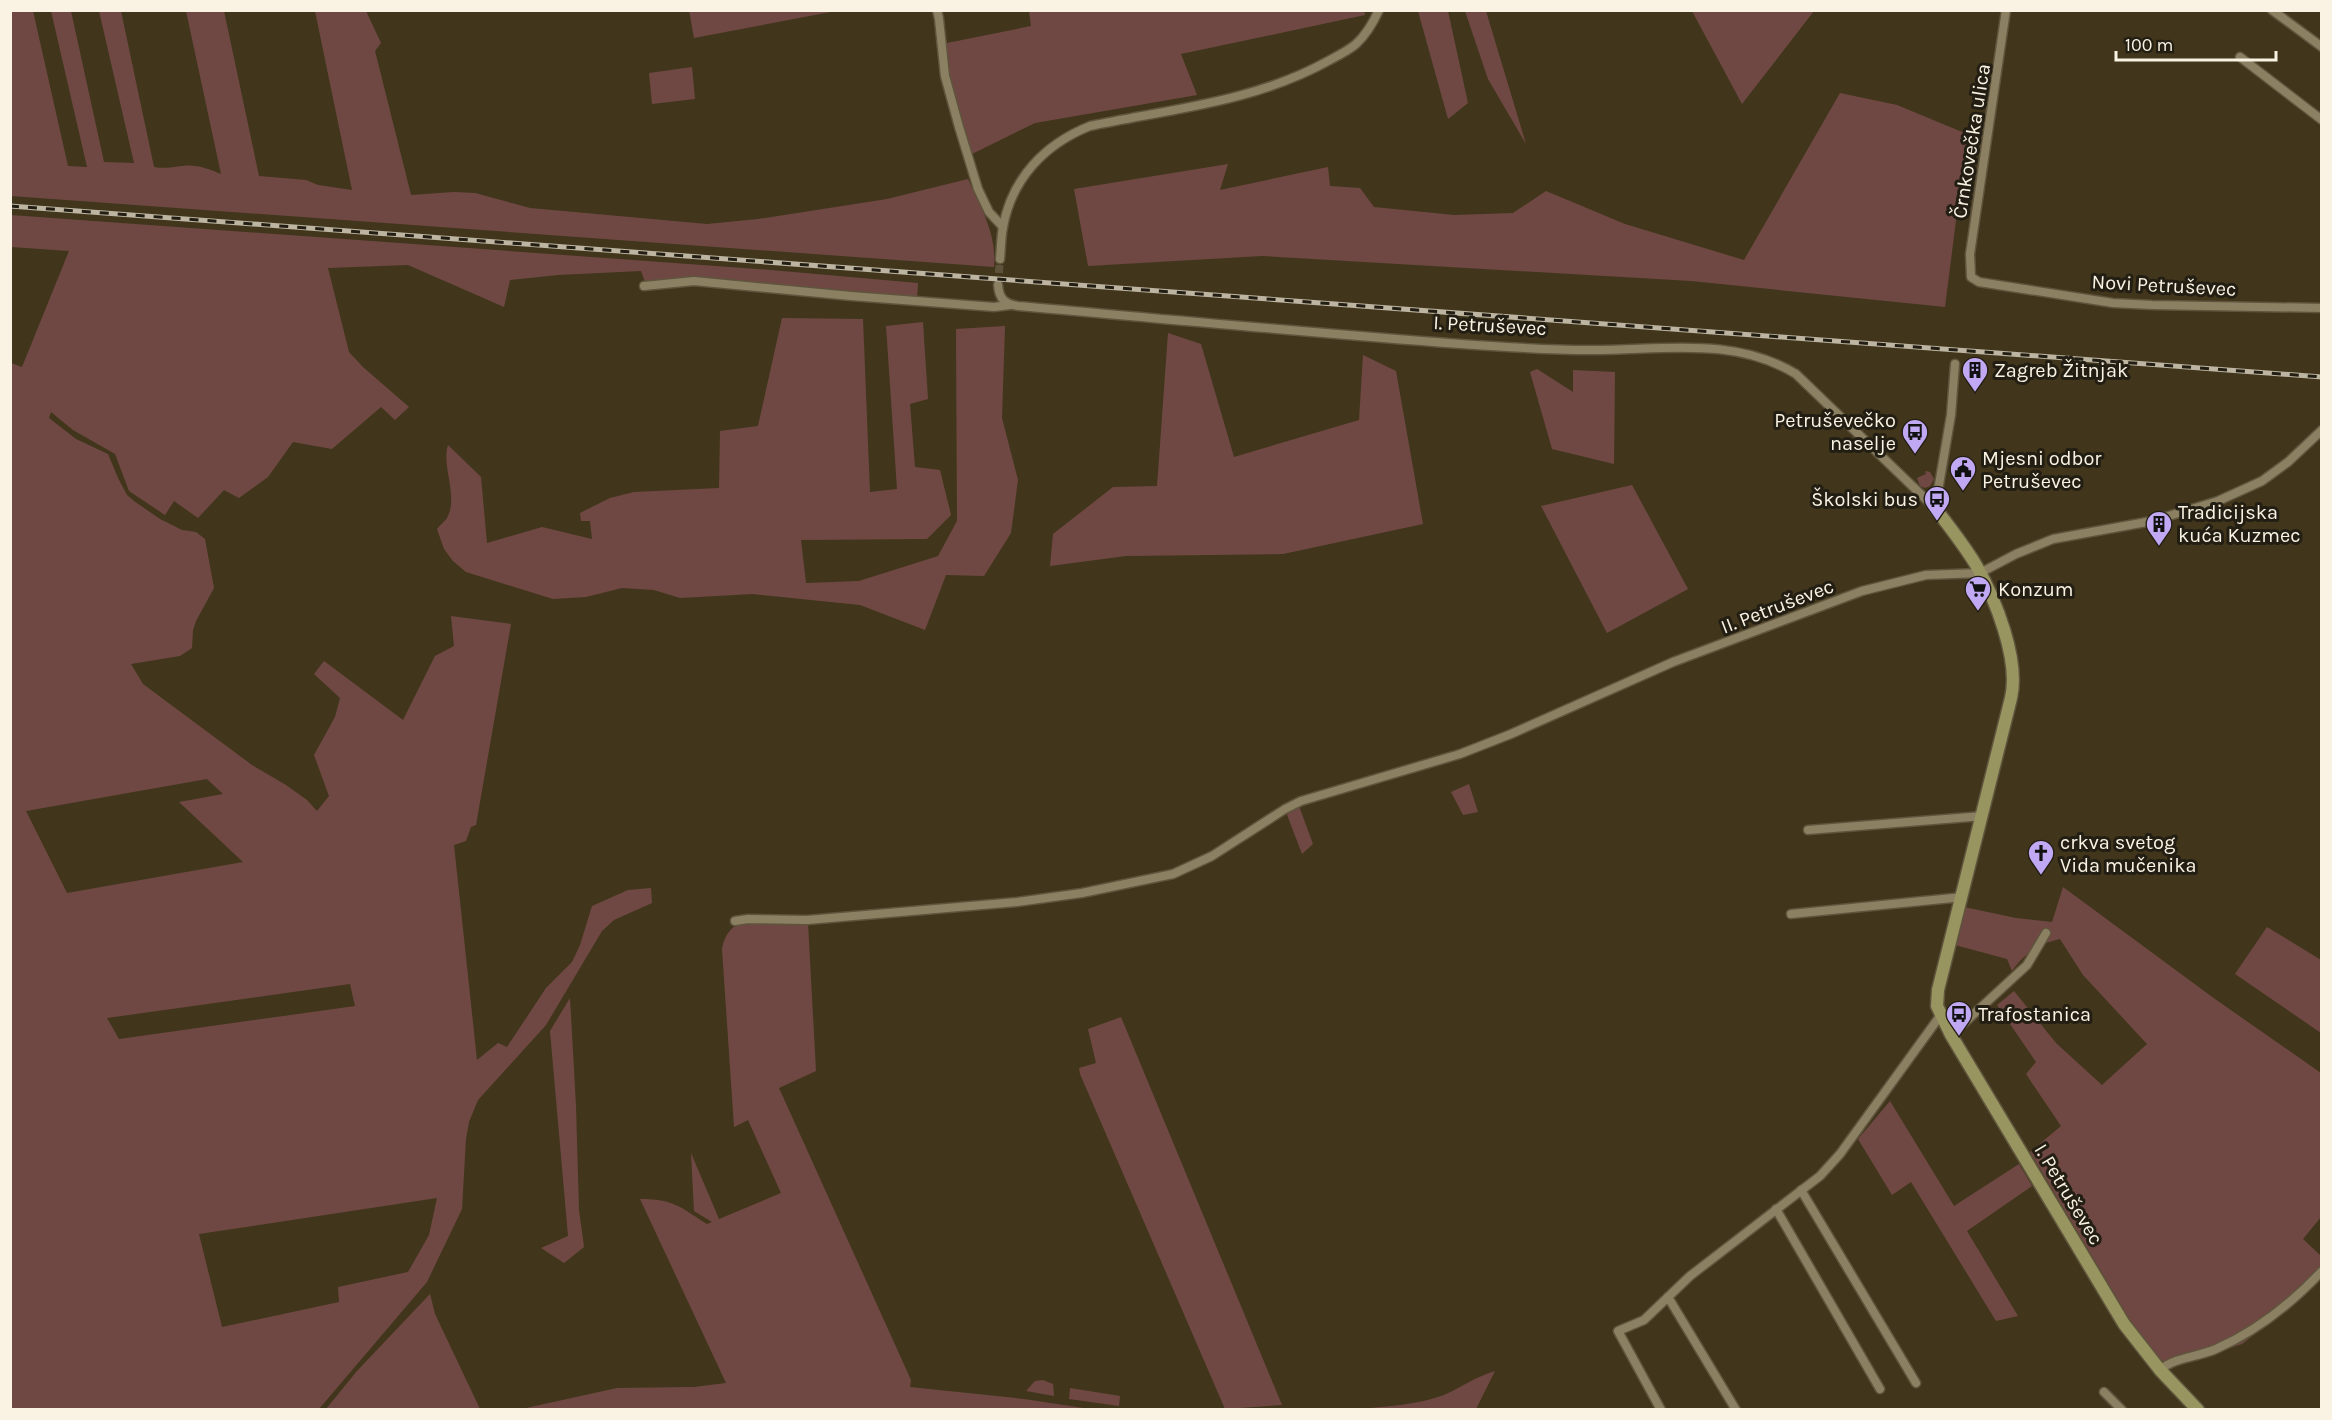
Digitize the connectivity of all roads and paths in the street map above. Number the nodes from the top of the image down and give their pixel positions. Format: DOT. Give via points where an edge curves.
graph roads {
  1 [pos="936,10"];
  2 [pos="1379,10"];
  3 [pos="2006,10"];
  4 [pos="2272,10"];
  5 [pos="2322,47"];
  6 [pos="2240,57"];
  7 [pos="2322,120"];
  8 [pos="1003,227"];
  9 [pos="1000,259"];
  10 [pos="1971,277"];
  11 [pos="998,285"];
  12 [pos="644,286"];
  13 [pos="1011,305"];
  14 [pos="2322,308"];
  15 [pos="1955,364"];
  16 [pos="2322,430"];
  17 [pos="1935,508"];
  18 [pos="1980,573"];
  19 [pos="1983,816"];
  20 [pos="1808,830"];
  21 [pos="1963,897"];
  22 [pos="1791,914"];
  23 [pos="735,921"];
  24 [pos="2046,933"];
  25 [pos="1940,1016"];
  26 [pos="1951,1035"];
  27 [pos="1801,1190"];
  28 [pos="1776,1209"];
  29 [pos="2322,1271"];
  30 [pos="1668,1297"];
  31 [pos="2160,1370"];
  32 [pos="1916,1383"];
  33 [pos="1880,1389"];
  34 [pos="2104,1392"];
  35 [pos="1661,1410"];
  36 [pos="1736,1410"];
  37 [pos="2121,1410"];
  38 [pos="2198,1410"];
  1 -- 8 [label="street" via="945,76 978,189 989,212"];
  2 -- 8 [label="street" via="1355,46 1308,72 1254,93 1090,126 1071,134 1028,169 1014,192"];
  3 -- 10 [label="street, Črnkovečka ulica" via="1970,254"];
  4 -- 5 [label="street"];
  6 -- 7 [label="street"];
  8 -- 9 [label="street"];
  10 -- 14 [label="street, Novi Petruševec" via="1979,282 2113,303"];
  11 -- 13 [label="street" via="1000,298"];
  12 -- 13 [label="street, I. Petruševec" via="693,281 935,303"];
  13 -- 17 [label="street, I. Petruševec" via="1462,344 1744,352 1796,374"];
  15 -- 17 [label="street" via="1951,415"];
  16 -- 18 [label="street" via="2288,462 2245,490 2152,520 2053,540"];
  17 -- 18 [label="street, I. Petruševec"];
  18 -- 19 [label="street, I. Petruševec" via="2004,634 2013,679 2012,698"];
  18 -- 23 [label="street, II. Petruševec" via="1926,575 1862,591 1673,662 1460,754 1301,801 1212,856 1173,874 1017,902 807,920"];
  19 -- 20 [label="street"];
  19 -- 21 [label="street, I. Petruševec"];
  21 -- 22 [label="street"];
  21 -- 25 [label="street, I. Petruševec" via="1938,990"];
  24 -- 26 [label="street" via="2027,965"];
  25 -- 26 [label="street, I. Petruševec"];
  25 -- 27 [label="street" via="1840,1154"];
  26 -- 31 [label="street, I. Petruševec" via="2124,1324"];
  27 -- 28 [label="street"];
  27 -- 32 [label="street"];
  28 -- 30 [label="street"];
  28 -- 33 [label="street"];
  29 -- 31 [label="street" via="2301,1294 2257,1328 2215,1350 2167,1364"];
  30 -- 35 [label="street" via="1644,1320 1618,1331"];
  30 -- 36 [label="street"];
  31 -- 38 [label="street, I. Petruševec"];
  34 -- 37 [label="street"];
}
